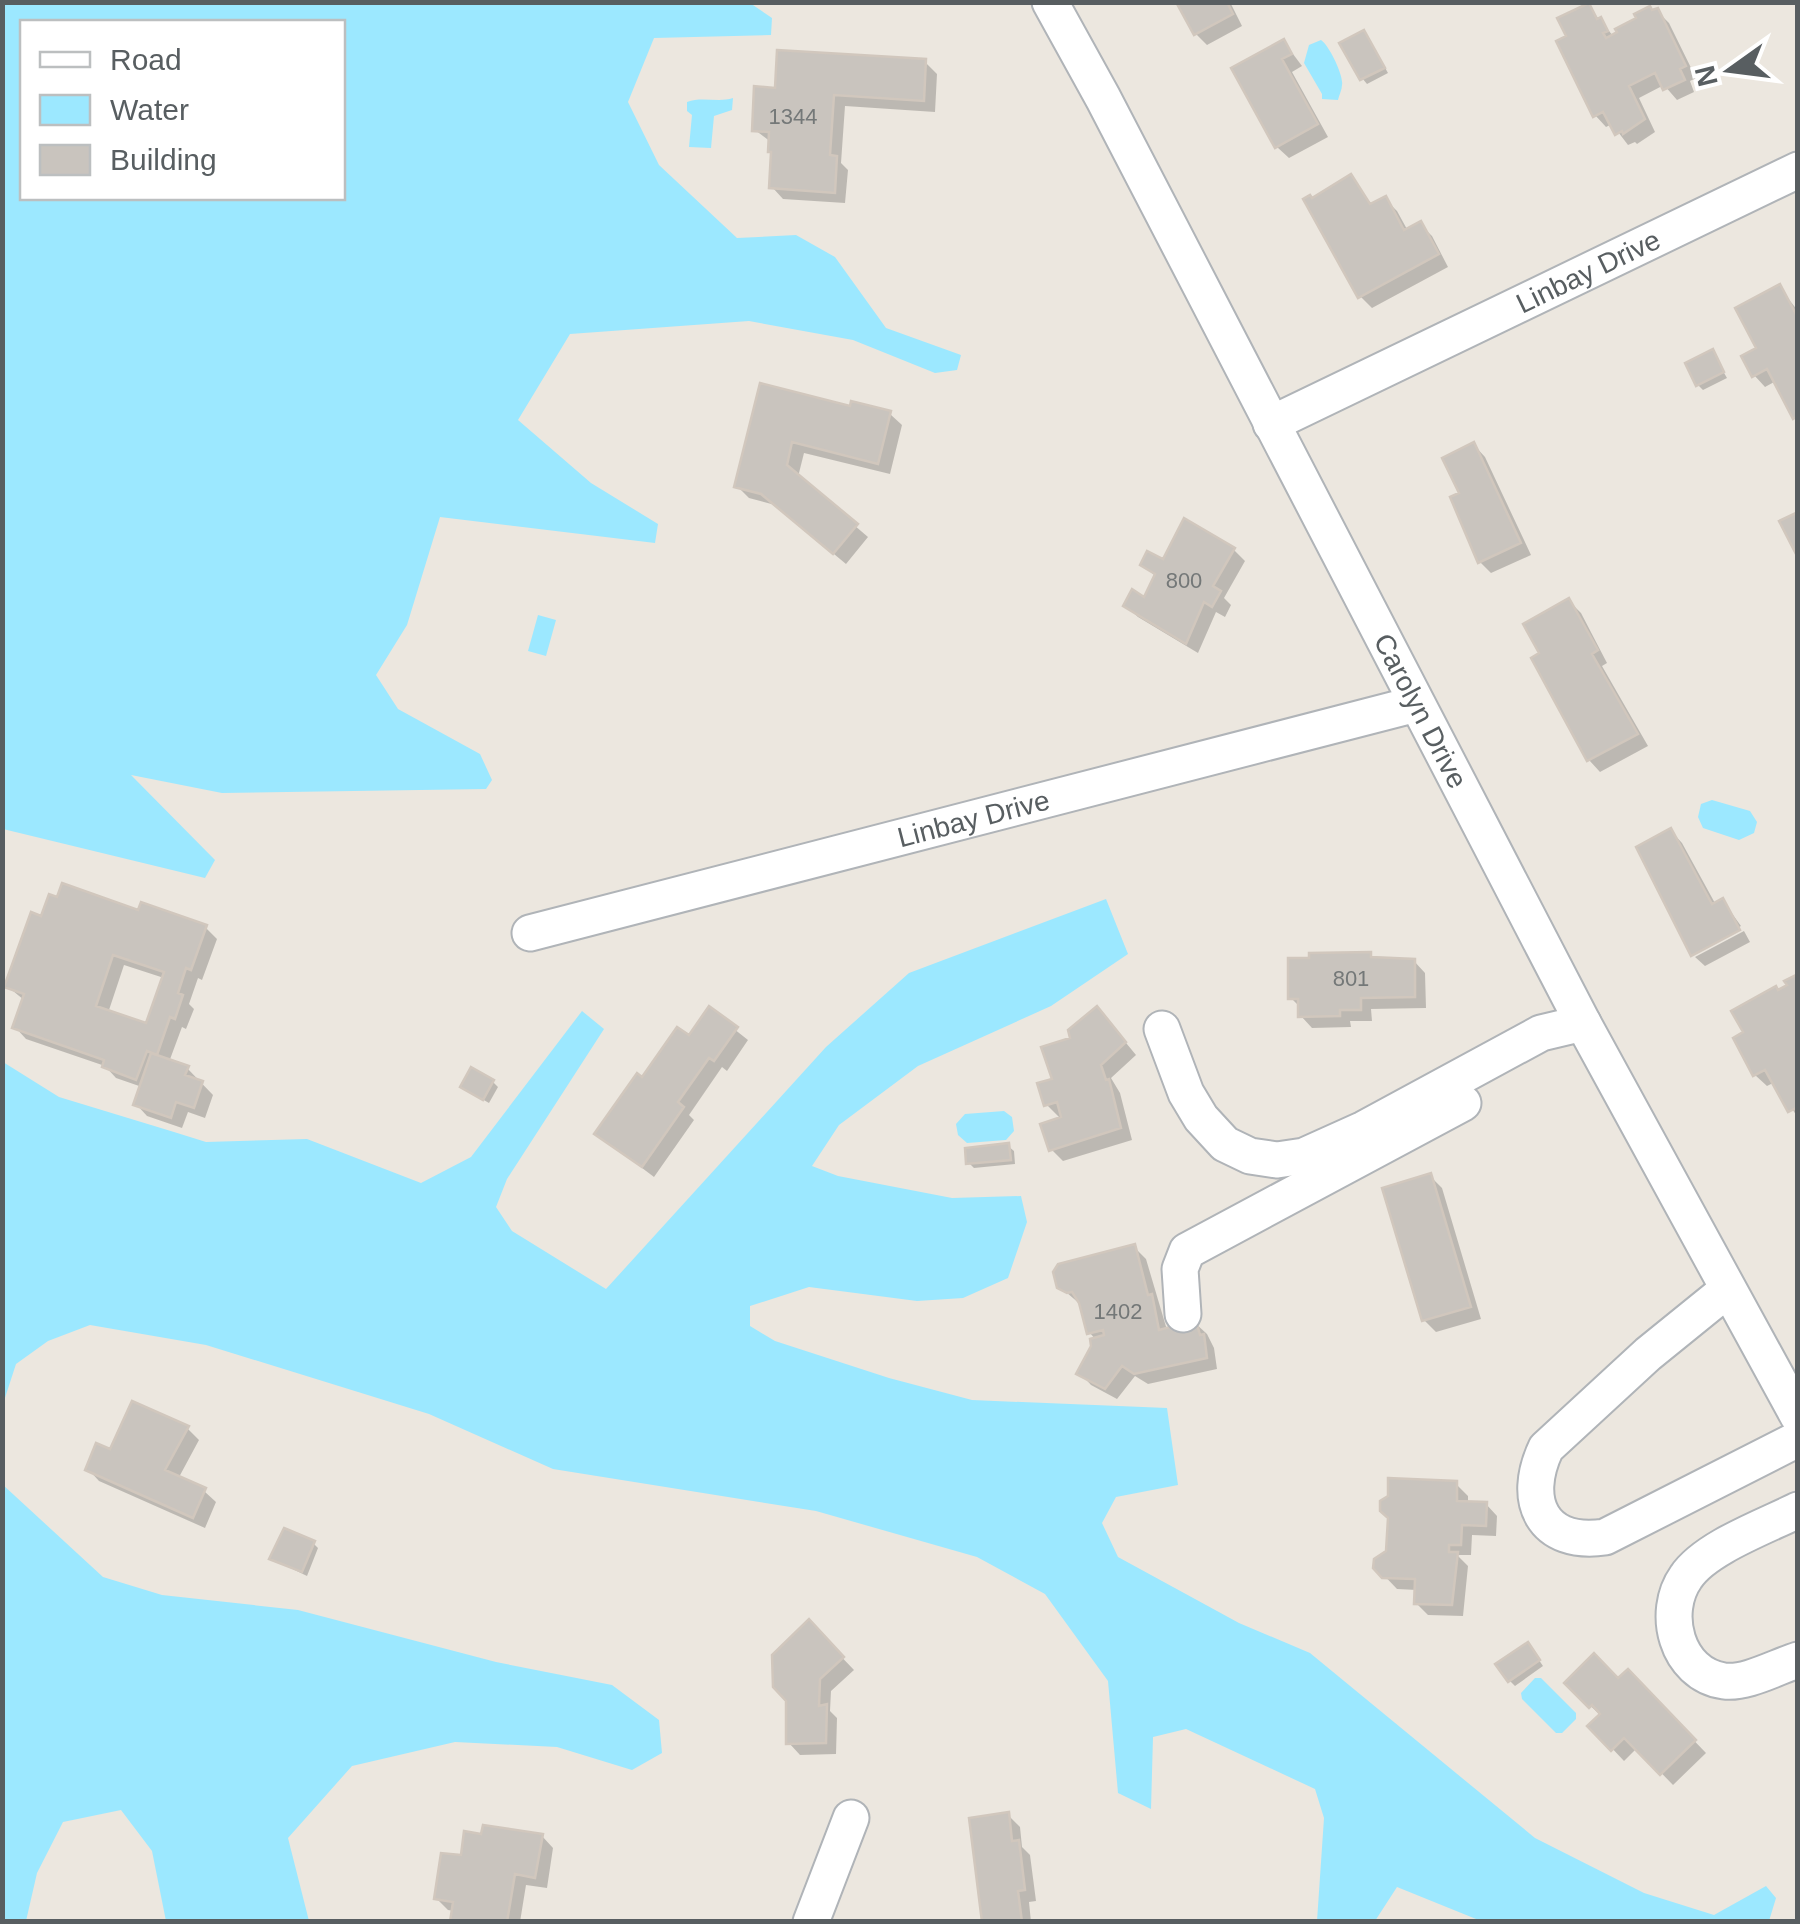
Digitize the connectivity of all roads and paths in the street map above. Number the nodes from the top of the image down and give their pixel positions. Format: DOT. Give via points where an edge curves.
graph roads {
  1 [pos="1050,2"];
  2 [pos="1798,170"];
  3 [pos="1271,424"];
  4 [pos="1416,704"];
  5 [pos="530,933"];
  6 [pos="1583,1023"];
  7 [pos="1162,1029"];
  8 [pos="1727,1290"];
  9 [pos="1183,1314"];
  10 [pos="1798,1416"];
  11 [pos="1798,1439"];
  12 [pos="1798,1510"];
  13 [pos="1798,1660"];
  14 [pos="851,1818"];
  15 [pos="810,1922"];
  1 -- 3 [label="street, Carolyn Drive"];
  2 -- 3 [label="street, Linbay Drive"];
  3 -- 4 [label="street, Carolyn Drive"];
  4 -- 5 [label="street, Linbay Drive"];
  4 -- 6 [label="street, Carolyn Drive"];
  6 -- 7 [label="street" via="1542,1033 1364,1129 1304,1156 1277,1160 1226,1144 1201,1118"];
  6 -- 8 [label="street, Carolyn Drive"];
  6 -- 9 [label="street" via="1550,1055 1187,1251 1180,1268"];
  8 -- 10 [label="street, Carolyn Drive"];
  8 -- 11 [label="street" via="1546,1448 1534,1489 1539,1510 1562,1536 1605,1537"];
  12 -- 13 [label="street" via="1703,1559 1686,1575 1672,1615 1682,1651 1712,1678 1740,1680"];
  14 -- 15 [label="street"];
}
